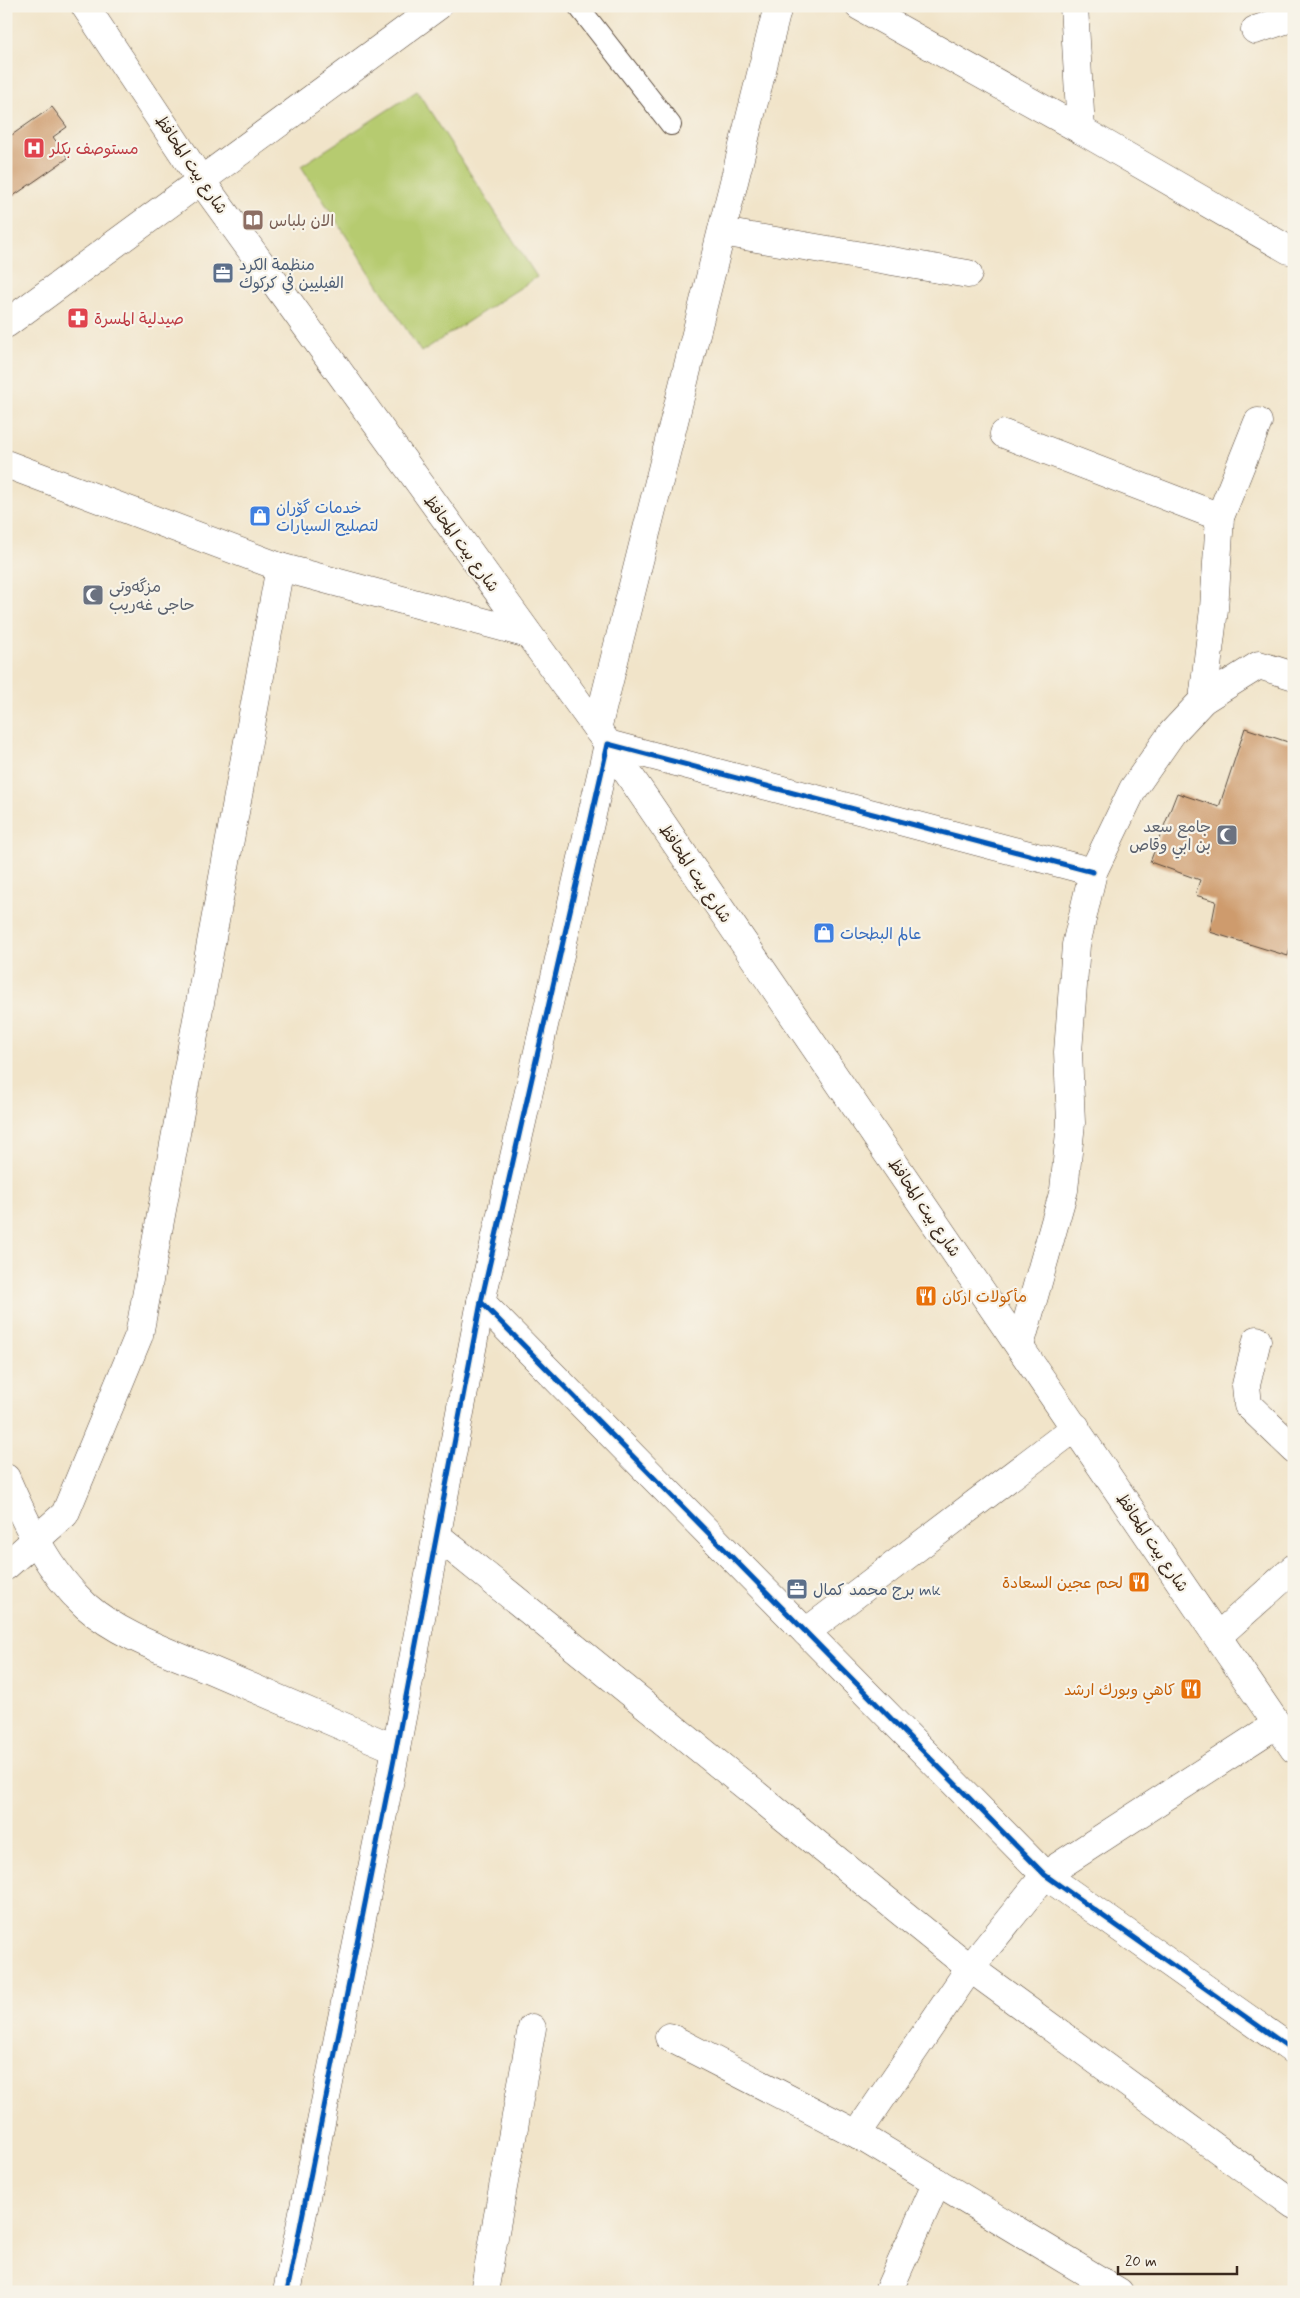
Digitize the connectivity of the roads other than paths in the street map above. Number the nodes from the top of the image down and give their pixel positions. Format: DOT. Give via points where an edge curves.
graph roads {
  1 [pos="85,6"];
  2 [pos="438,6"];
  3 [pos="578,6"];
  4 [pos="778,6"];
  5 [pos="859,6"];
  6 [pos="1074,6"];
  7 [pos="1294,17"];
  8 [pos="1255,30"];
  9 [pos="671,125"];
  10 [pos="1081,130"];
  11 [pos="202,182"];
  12 [pos="722,232"];
  13 [pos="1294,249"];
  14 [pos="968,274"];
  15 [pos="6,324"];
  16 [pos="1258,422"];
  17 [pos="1004,434"];
  18 [pos="6,464"];
  19 [pos="1220,517"];
  20 [pos="280,567"];
  21 [pos="528,634"];
  22 [pos="1294,676"];
  23 [pos="1202,700"];
  24 [pos="603,737"];
  25 [pos="1094,872"];
  26 [pos="481,1302"];
  27 [pos="1257,1340"];
  28 [pos="1020,1346"];
  29 [pos="1076,1427"];
  30 [pos="1294,1449"];
  31 [pos="6,1478"];
  32 [pos="436,1535"];
  33 [pos="37,1541"];
  34 [pos="6,1566"];
  35 [pos="1294,1568"];
  36 [pos="806,1632"];
  37 [pos="1218,1636"];
  38 [pos="1277,1724"];
  39 [pos="396,1749"];
  40 [pos="1294,1749"];
  41 [pos="1045,1875"];
  42 [pos="970,1968"];
  43 [pos="532,2028"];
  44 [pos="669,2038"];
  45 [pos="1294,2051"];
  46 [pos="858,2134"];
  47 [pos="937,2182"];
  48 [pos="1294,2205"];
  49 [pos="287,2292"];
  50 [pos="484,2292"];
  51 [pos="888,2292"];
  52 [pos="1120,2292"];
  1 -- 11 [label="street, شارع بيت المحافظ"];
  2 -- 11 [label="street"];
  3 -- 9 [label="lane"];
  4 -- 12 [label="street"];
  5 -- 10 [label="street"];
  6 -- 10 [label="street"];
  7 -- 8 [label="street"];
  10 -- 13 [label="street" via="1289,250"];
  11 -- 15 [label="street"];
  11 -- 21 [label="street, شارع بيت المحافظ"];
  12 -- 14 [label="street"];
  12 -- 24 [label="street"];
  16 -- 19 [label="street"];
  17 -- 19 [label="street"];
  18 -- 20 [label="street"];
  19 -- 23 [label="street" via="1214,609"];
  20 -- 21 [label="street"];
  20 -- 33 [label="street" via="139,1335 65,1514"];
  21 -- 24 [label="street, شارع بيت المحافظ"];
  22 -- 23 [label="street" via="1259,665"];
  23 -- 25 [label="street" via="1172,734 1133,789"];
  24 -- 25 [label="street"];
  24 -- 26 [label="street"];
  24 -- 28 [label="street, شارع بيت المحافظ"];
  25 -- 28 [label="street" via="1076,945 1068,1052 1071,1123 1064,1190"];
  26 -- 32 [label="street"];
  26 -- 36 [label="street"];
  27 -- 30 [label="street" via="1246,1385 1248,1405"];
  28 -- 29 [label="street, شارع بيت المحافظ"];
  29 -- 36 [label="street"];
  29 -- 37 [label="street, شارع بيت المحافظ"];
  31 -- 33 [label="street"];
  32 -- 39 [label="street"];
  32 -- 42 [label="street"];
  33 -- 34 [label="street"];
  33 -- 39 [label="street" via="65,1584 111,1624 152,1645"];
  35 -- 37 [label="street"];
  36 -- 41 [label="street"];
  37 -- 38 [label="street, شارع بيت المحافظ"];
  38 -- 40 [label="street, شارع بيت المحافظ"];
  38 -- 41 [label="street"];
  39 -- 49 [label="street"];
  41 -- 42 [label="street"];
  41 -- 45 [label="street"];
  42 -- 46 [label="street"];
  42 -- 48 [label="street"];
  43 -- 50 [label="street"];
  44 -- 46 [label="street"];
  46 -- 47 [label="street"];
  47 -- 51 [label="street"];
  47 -- 52 [label="street"];
}
